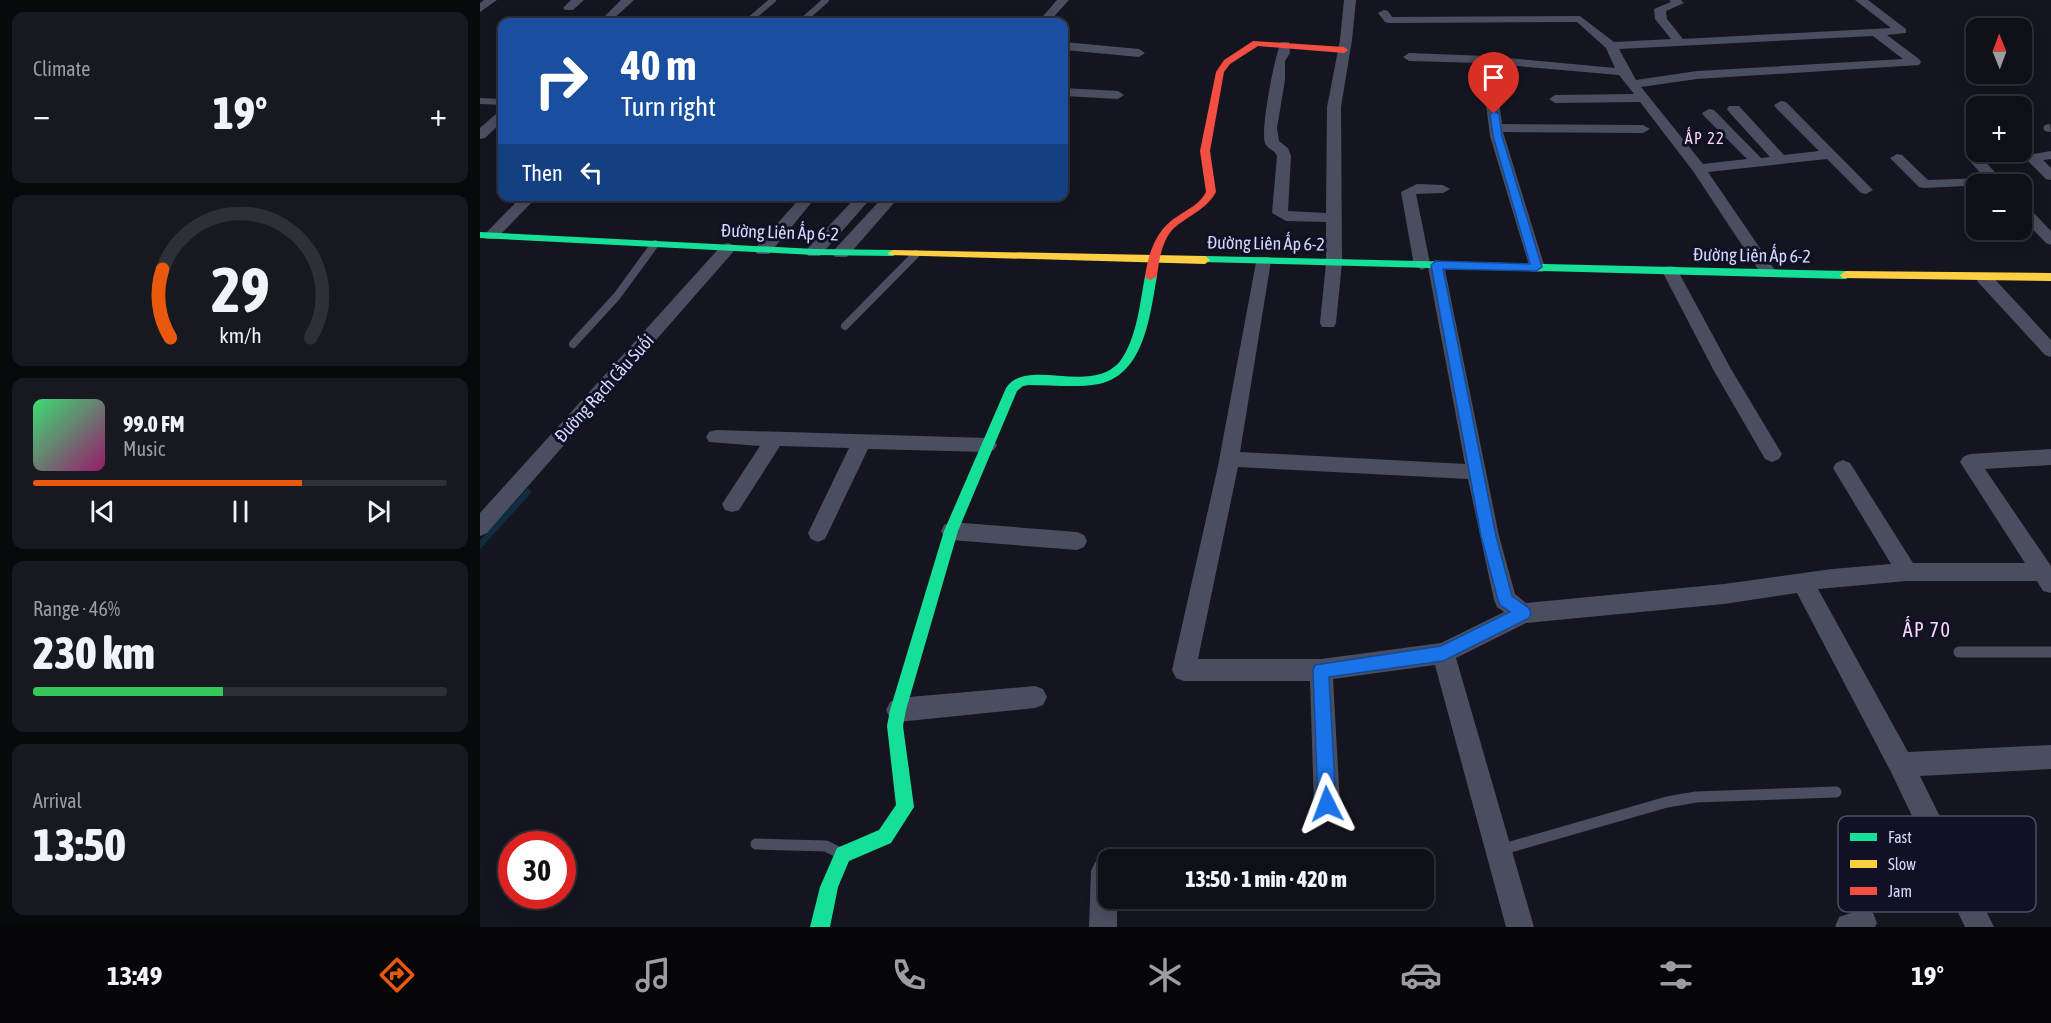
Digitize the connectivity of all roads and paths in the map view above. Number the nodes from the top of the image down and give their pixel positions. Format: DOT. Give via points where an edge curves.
graph roads {
  1 [pos="490,0"];
  2 [pos="628,0"];
  3 [pos="773,0"];
  4 [pos="826,0"];
  5 [pos="1063,0"];
  6 [pos="1350,0"];
  7 [pos="1675,0"];
  8 [pos="1861,0"];
  9 [pos="480,9"];
  10 [pos="1384,13"];
  11 [pos="608,18"];
  12 [pos="752,18"];
  13 [pos="806,18"];
  14 [pos="1047,18"];
  15 [pos="1877,33"];
  16 [pos="1680,43"];
  17 [pos="1285,45"];
  18 [pos="1068,46"];
  19 [pos="1611,46"];
  20 [pos="1344,50"];
  21 [pos="1139,53"];
  22 [pos="1409,57"];
  23 [pos="1487,60"];
  24 [pos="1623,72"];
  25 [pos="1634,84"];
  26 [pos="1068,92"];
  27 [pos="1118,95"];
  28 [pos="1644,98"];
  29 [pos="1555,99"];
  30 [pos="480,101"];
  31 [pos="498,102"];
  32 [pos="1781,105"];
  33 [pos="1734,109"];
  34 [pos="1709,113"];
  35 [pos="498,119"];
  36 [pos="1496,128"];
  37 [pos="1643,129"];
  38 [pos="480,135"];
  39 [pos="1831,154"];
  40 [pos="2051,155"];
  41 [pos="1897,158"];
  42 [pos="1781,160"];
  43 [pos="1757,162"];
  44 [pos="1978,162"];
  45 [pos="1699,169"];
  46 [pos="1989,174"];
  47 [pos="2051,176"];
  48 [pos="1966,183"];
  49 [pos="1443,189"];
  50 [pos="1866,190"];
  51 [pos="525,201"];
  52 [pos="806,201"];
  53 [pos="861,201"];
  54 [pos="888,201"];
  55 [pos="1334,218"];
  56 [pos="2032,220"];
  57 [pos="486,236"];
  58 [pos="2051,240"];
  59 [pos="656,244"];
  60 [pos="728,248"];
  61 [pos="762,250"];
  62 [pos="814,252"];
  63 [pos="841,253"];
  64 [pos="916,254"];
  65 [pos="1154,258"];
  66 [pos="1263,261"];
  67 [pos="1334,262"];
  68 [pos="1429,265"];
  69 [pos="1536,267"];
  70 [pos="1670,271"];
  71 [pos="1769,273"];
  72 [pos="2051,277"];
  73 [pos="1984,278"];
  74 [pos="1328,323"];
  75 [pos="845,326"];
  76 [pos="573,344"];
  77 [pos="2051,351"];
  78 [pos="716,436"];
  79 [pos="775,439"];
  80 [pos="862,441"];
  81 [pos="987,445"];
  82 [pos="1772,454"];
  83 [pos="2051,456"];
  84 [pos="1230,459"];
  85 [pos="1843,468"];
  86 [pos="1476,472"];
  87 [pos="732,504"];
  88 [pos="480,526"];
  89 [pos="951,531"];
  90 [pos="818,533"];
  91 [pos="1077,541"];
  92 [pos="1907,572"];
  93 [pos="2047,578"];
  94 [pos="1803,582"];
  95 [pos="1524,613"];
  96 [pos="1959,652"];
  97 [pos="2051,652"];
  98 [pos="1443,653"];
  99 [pos="1321,670"];
  100 [pos="1035,697"];
  101 [pos="898,710"];
  102 [pos="2051,757"];
  103 [pos="1901,765"];
  104 [pos="1836,792"];
  105 [pos="1327,804"];
  106 [pos="1926,816"];
  107 [pos="756,844"];
  108 [pos="1498,850"];
  109 [pos="843,854"];
  110 [pos="1103,909"];
  111 [pos="1973,912"];
  112 [pos="820,927"];
  113 [pos="1103,927"];
  114 [pos="1520,927"];
  115 [pos="1980,927"];
  1 -- 9 [label="street"];
  2 -- 11 [label="street"];
  3 -- 12 [label="lane"];
  4 -- 13 [label="lane"];
  5 -- 14 [label="street"];
  6 -- 20 [label="street"];
  7 -- 16 [label="street" via="1678,3 1660,9 1661,19"];
  8 -- 15 [label="street" via="1902,31"];
  10 -- 19 [label="street" via="1388,20 1580,19"];
  15 -- 16 [label="street"];
  15 -- 25 [label="street" via="1914,63 1708,74"];
  16 -- 19 [label="street"];
  17 -- 20 [label="street"];
  17 -- 55 [label="street" via="1279,61 1270,132 1272,143 1283,150 1284,156 1280,213"];
  17 -- 65 [label="street" via="1255,43 1227,62 1220,72 1205,151 1211,193 1170,225"];
  18 -- 21 [label="street"];
  19 -- 24 [label="street"];
  20 -- 55 [label="street" via="1334,107"];
  22 -- 23 [label="street"];
  23 -- 24 [label="street"];
  23 -- 36 [label="street"];
  24 -- 25 [label="street"];
  25 -- 28 [label="street"];
  26 -- 27 [label="street"];
  28 -- 29 [label="street"];
  28 -- 45 [label="street"];
  30 -- 31 [label="lane"];
  32 -- 39 [label="street"];
  33 -- 42 [label="street"];
  34 -- 43 [label="street"];
  35 -- 38 [label="street"];
  36 -- 37 [label="street"];
  36 -- 69 [label="street"];
  39 -- 42 [label="street"];
  39 -- 50 [label="street"];
  40 -- 47 [label="street" via="2032,158"];
  41 -- 48 [label="street" via="1924,184"];
  42 -- 43 [label="street"];
  43 -- 45 [label="street"];
  44 -- 46 [label="street"];
  45 -- 71 [label="street"];
  49 -- 68 [label="street" via="1417,188 1408,192"];
  51 -- 57 [label="street"];
  52 -- 61 [label="street"];
  53 -- 62 [label="street"];
  54 -- 63 [label="street"];
  55 -- 67 [label="street"];
  56 -- 58 [label="street"];
  57 -- 59 [label="street, Đường Liên Ấp 6-2"];
  59 -- 60 [label="street, Đường Liên Ấp 6-2"];
  59 -- 76 [label="lane" via="632,280"];
  60 -- 61 [label="street, Đường Liên Ấp 6-2"];
  60 -- 88 [label="street, Đường Rạch Cầu Suối"];
  61 -- 62 [label="street, Đường Liên Ấp 6-2"];
  62 -- 63 [label="street, Đường Liên Ấp 6-2"];
  63 -- 64 [label="street, Đường Liên Ấp 6-2"];
  64 -- 65 [label="street, Đường Liên Ấp 6-2"];
  64 -- 75 [label="lane"];
  65 -- 66 [label="street, Đường Liên Ấp 6-2"];
  65 -- 81 [label="street" via="1142,329 1118,373 1106,378 1019,382 1008,395"];
  66 -- 67 [label="street, Đường Liên Ấp 6-2"];
  66 -- 84 [label="street"];
  67 -- 68 [label="street, Đường Liên Ấp 6-2"];
  67 -- 74 [label="street"];
  68 -- 69 [label="street, Đường Liên Ấp 6-2"];
  68 -- 86 [label="street"];
  69 -- 70 [label="street, Đường Liên Ấp 6-2"];
  70 -- 71 [label="street, Đường Liên Ấp 6-2"];
  70 -- 82 [label="street" via="1717,362"];
  71 -- 73 [label="street, Đường Liên Ấp 6-2"];
  72 -- 73 [label="street, Đường Liên Ấp 6-2"];
  73 -- 77 [label="street"];
  78 -- 79 [label="street"];
  79 -- 80 [label="street"];
  79 -- 87 [label="street"];
  80 -- 81 [label="street"];
  80 -- 90 [label="street"];
  81 -- 89 [label="street"];
  83 -- 93 [label="street" via="1970,462"];
  84 -- 86 [label="street"];
  84 -- 99 [label="street" via="1184,670"];
  85 -- 92 [label="street"];
  86 -- 95 [label="street" via="1505,600"];
  89 -- 91 [label="street"];
  89 -- 101 [label="street"];
  92 -- 93 [label="street"];
  92 -- 94 [label="street"];
  94 -- 95 [label="street" via="1724,594"];
  94 -- 103 [label="street"];
  95 -- 98 [label="street"];
  96 -- 97 [label="lane"];
  98 -- 99 [label="street"];
  98 -- 108 [label="street"];
  99 -- 105 [label="street"];
  100 -- 101 [label="street"];
  101 -- 109 [label="street" via="895,726 905,807 885,837"];
  102 -- 103 [label="street"];
  103 -- 106 [label="street"];
  104 -- 108 [label="lane" via="1696,797"];
  107 -- 109 [label="lane" via="826,846"];
  108 -- 114 [label="street"];
  109 -- 112 [label="street" via="829,887"];
  110 -- 113 [label="street"];
  111 -- 115 [label="street"];
}
